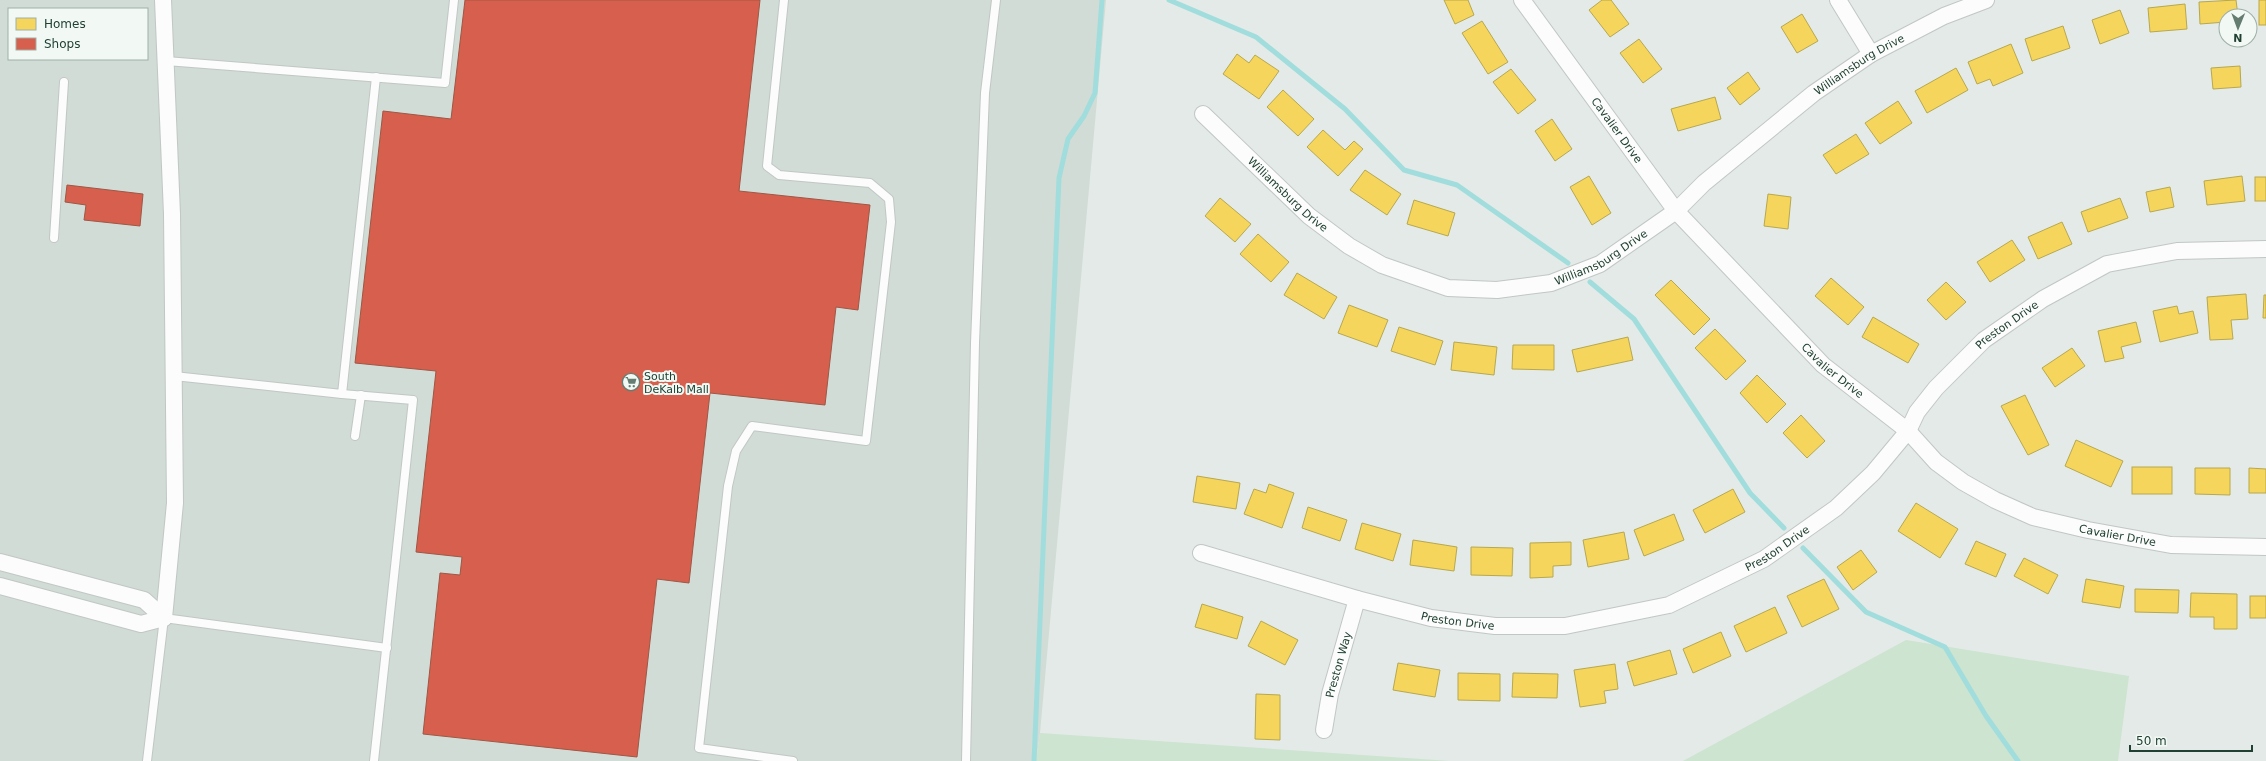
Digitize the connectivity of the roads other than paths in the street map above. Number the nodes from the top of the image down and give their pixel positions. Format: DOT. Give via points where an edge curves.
graph roads {
  1 [pos="163,0"];
  2 [pos="454,0"];
  3 [pos="784,0"];
  4 [pos="996,0"];
  5 [pos="1522,0"];
  6 [pos="1838,0"];
  7 [pos="1986,0"];
  8 [pos="1871,54"];
  9 [pos="166,61"];
  10 [pos="376,77"];
  11 [pos="64,82"];
  12 [pos="1203,114"];
  13 [pos="1676,211"];
  14 [pos="54,238"];
  15 [pos="2266,249"];
  16 [pos="174,376"];
  17 [pos="342,394"];
  18 [pos="361,396"];
  19 [pos="1908,431"];
  20 [pos="355,436"];
  21 [pos="2266,547"];
  22 [pos="1201,553"];
  23 [pos="0,562"];
  24 [pos="0,586"];
  25 [pos="1357,599"];
  26 [pos="164,618"];
  27 [pos="386,648"];
  28 [pos="1324,730"];
  29 [pos="147,761"];
  30 [pos="374,761"];
  31 [pos="793,761"];
  32 [pos="966,761"];
  1 -- 9 [label="street"];
  2 -- 10 [label="lane" via="445,83"];
  3 -- 31 [label="lane" via="767,166 779,175 870,183 889,199 890,222 866,441 752,426 736,451 728,486 699,748"];
  4 -- 32 [label="lane" via="984,106 974,381"];
  5 -- 13 [label="street, Cavalier Drive"];
  6 -- 8 [label="street"];
  7 -- 8 [label="street, Williamsburg Drive" via="1944,16"];
  8 -- 13 [label="street, Williamsburg Drive" via="1814,93 1704,183"];
  9 -- 10 [label="lane"];
  9 -- 16 [label="street"];
  10 -- 17 [label="lane"];
  11 -- 14 [label="lane"];
  12 -- 13 [label="street, Williamsburg Drive" via="1310,216 1348,246 1382,265 1448,288 1497,290 1557,282 1600,264"];
  13 -- 19 [label="street, Cavalier Drive" via="1823,365"];
  15 -- 19 [label="street, Preston Drive" via="2177,251 2107,264 2043,299 1984,340 1936,388 1917,412"];
  16 -- 17 [label="lane"];
  16 -- 26 [label="street" via="175,503"];
  17 -- 18 [label="lane"];
  18 -- 20 [label="lane"];
  18 -- 27 [label="lane" via="413,400"];
  19 -- 21 [label="street, Cavalier Drive" via="1936,462 1963,482 2033,517 2171,545"];
  19 -- 25 [label="street, Preston Drive" via="1873,473 1836,508 1764,559 1669,605 1565,626 1495,626 1431,618"];
  22 -- 25 [label="street, Preston Drive"];
  23 -- 26 [label="street" via="144,600"];
  24 -- 26 [label="street" via="141,624"];
  25 -- 28 [label="street, Preston Way" via="1330,694"];
  26 -- 27 [label="lane"];
  26 -- 29 [label="lane"];
  27 -- 30 [label="lane"];
}
